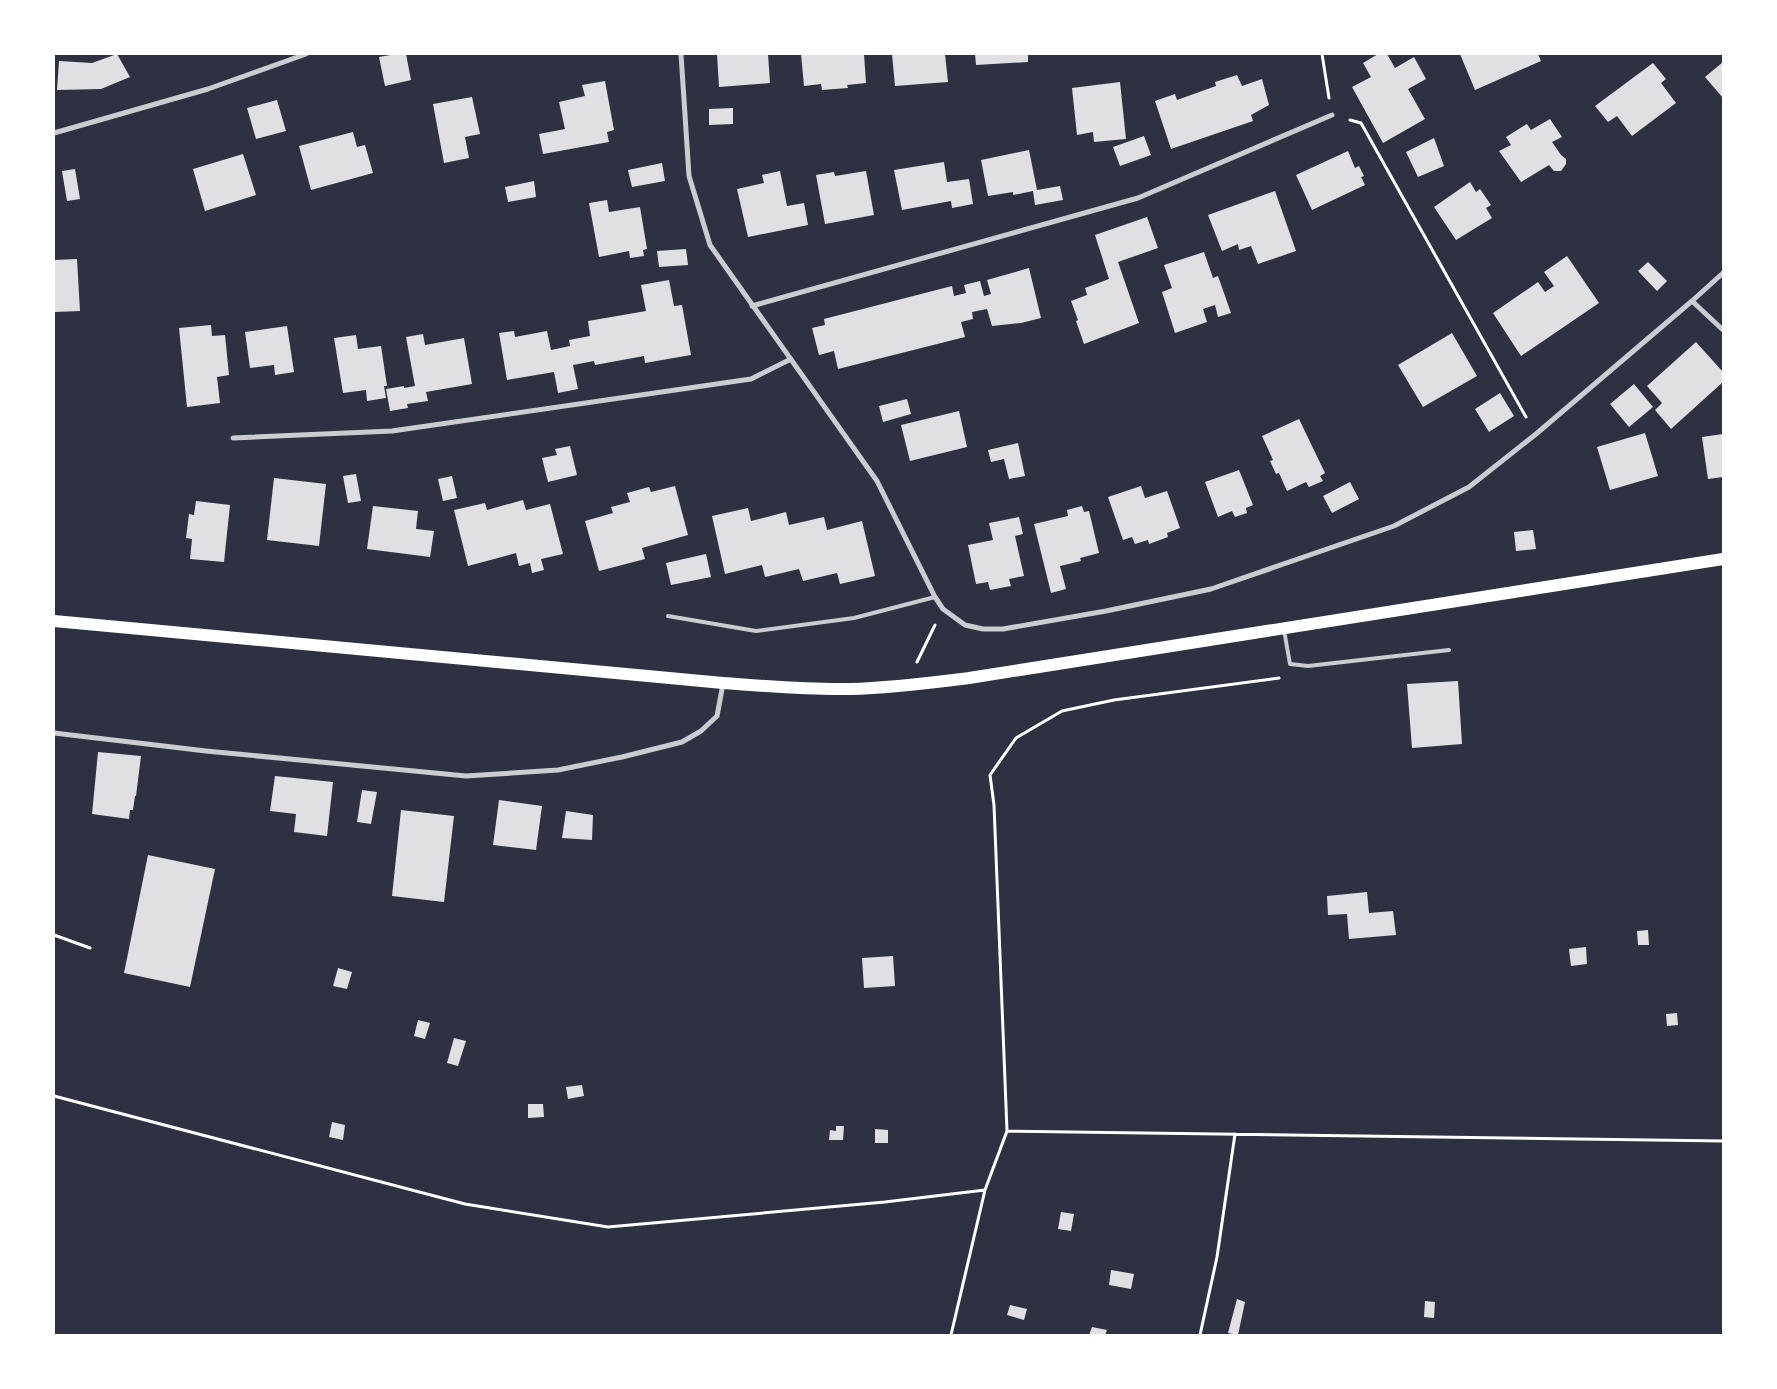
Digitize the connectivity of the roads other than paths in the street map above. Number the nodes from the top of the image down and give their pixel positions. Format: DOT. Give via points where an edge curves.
graph roads {
  1 [pos="306,54"];
  2 [pos="681,54"];
  3 [pos="1332,116"];
  4 [pos="54,133"];
  5 [pos="1723,273"];
  6 [pos="1692,301"];
  7 [pos="752,306"];
  8 [pos="1723,330"];
  9 [pos="791,359"];
  10 [pos="233,438"];
  11 [pos="1723,559"];
  12 [pos="935,597"];
  13 [pos="668,616"];
  14 [pos="54,621"];
  15 [pos="1284,630"];
  16 [pos="1449,650"];
  17 [pos="723,683"];
  18 [pos="54,733"];
  1 -- 4 [label="street" via="208,89"];
  2 -- 7 [label="street" via="689,176 710,245"];
  3 -- 7 [label="street" via="1138,198"];
  5 -- 6 [label="street"];
  6 -- 8 [label="street"];
  6 -- 12 [label="street" via="1469,487 1394,526 1211,589 1003,629 965,625 943,609"];
  7 -- 9 [label="street"];
  9 -- 10 [label="street" via="751,379 392,431"];
  9 -- 12 [label="street" via="877,481"];
  11 -- 15 [label="main road"];
  12 -- 13 [label="lane" via="854,618 756,631"];
  14 -- 17 [label="main road"];
  15 -- 16 [label="lane" via="1290,664 1308,666"];
  15 -- 17 [label="main road" via="969,678 895,686 848,689"];
  17 -- 18 [label="street" via="717,716 682,742 558,770 466,776"];
}
